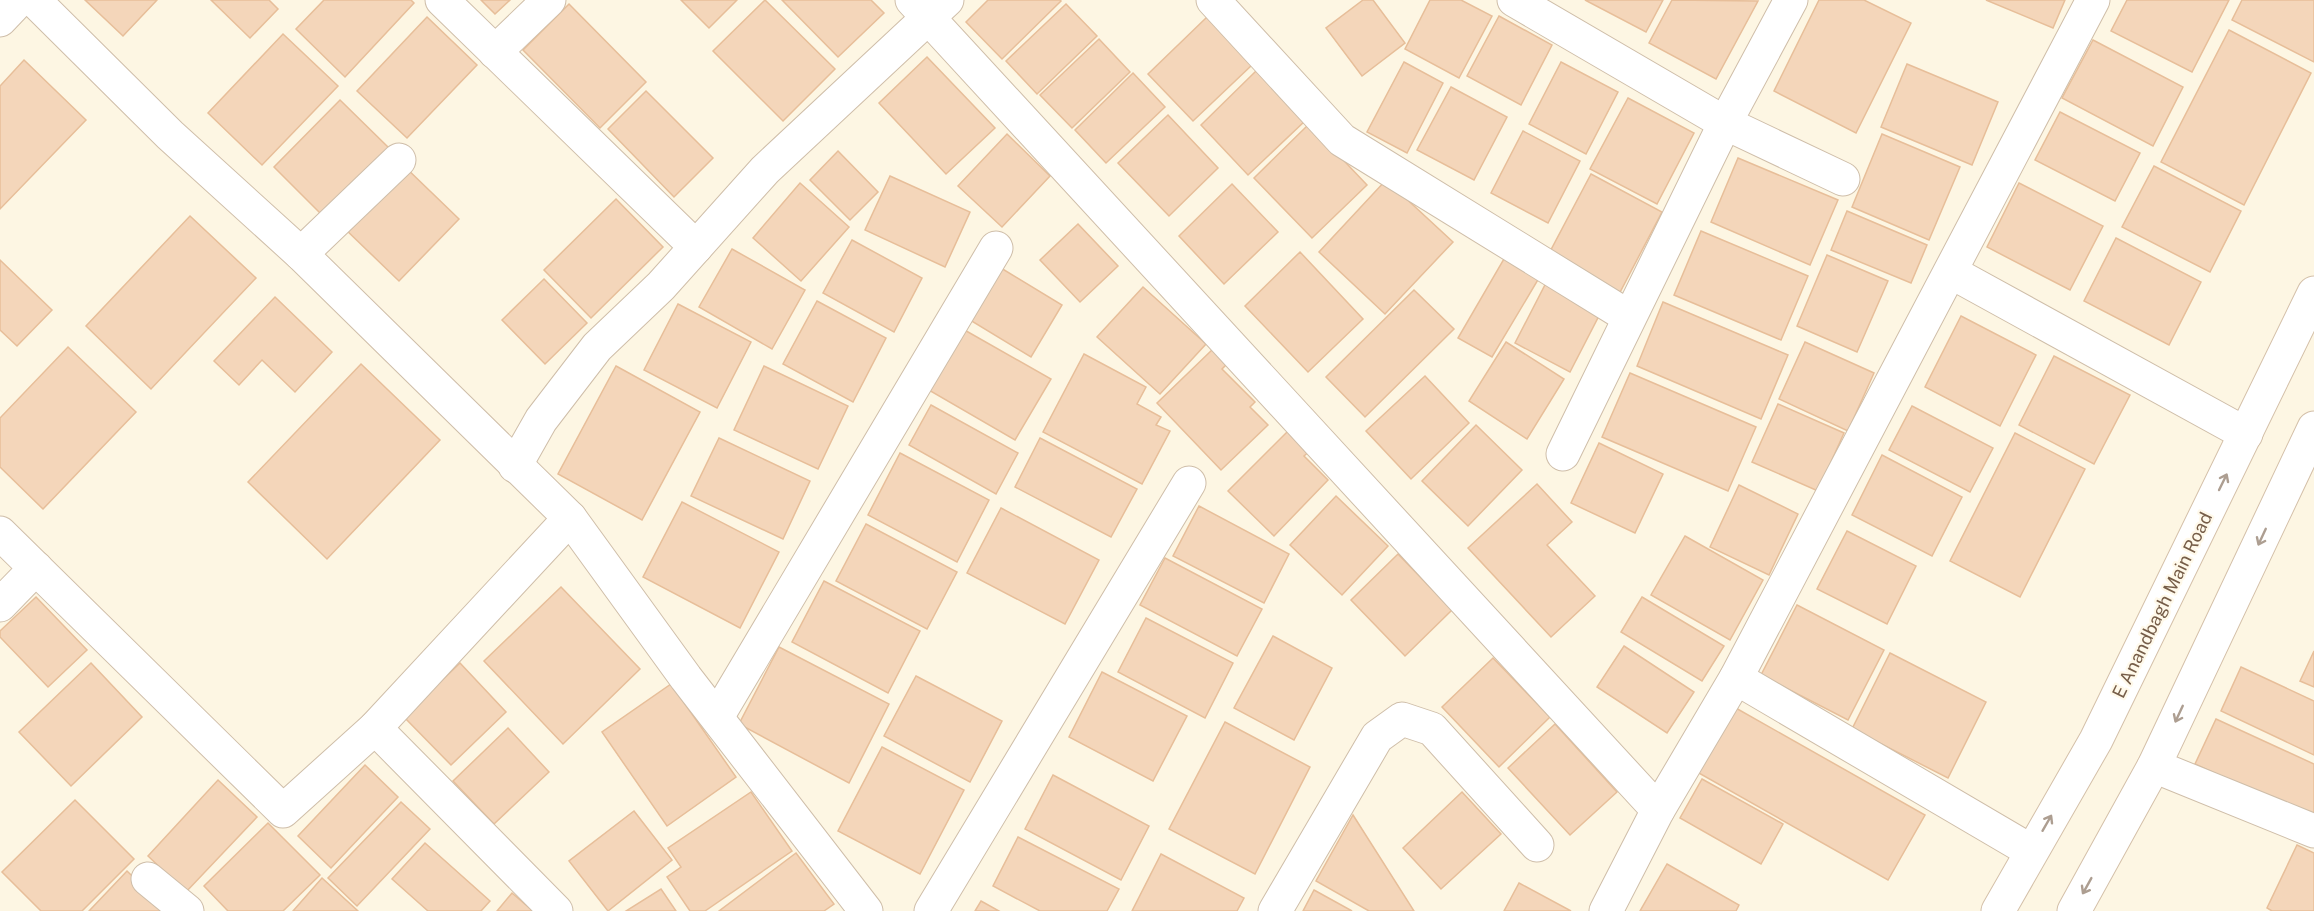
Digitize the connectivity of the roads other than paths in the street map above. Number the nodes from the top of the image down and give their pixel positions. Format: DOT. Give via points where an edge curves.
graph roads {
  1 [pos="19,0"];
  2 [pos="34,0"];
  3 [pos="442,0"];
  4 [pos="549,0"];
  5 [pos="1213,0"];
  6 [pos="1514,0"];
  7 [pos="1791,0"];
  8 [pos="2093,0"];
  9 [pos="930,6"];
  10 [pos="0,20"];
  11 [pos="495,52"];
  12 [pos="1725,123"];
  13 [pos="399,160"];
  14 [pos="1844,179"];
  15 [pos="696,247"];
  16 [pos="996,248"];
  17 [pos="301,255"];
  18 [pos="1951,272"];
  19 [pos="2314,293"];
  20 [pos="1629,317"];
  21 [pos="2314,428"];
  22 [pos="2246,434"];
  23 [pos="1563,454"];
  24 [pos="515,466"];
  25 [pos="1189,483"];
  26 [pos="570,518"];
  27 [pos="0,533"];
  28 [pos="36,568"];
  29 [pos="0,605"];
  30 [pos="1736,678"];
  31 [pos="717,717"];
  32 [pos="375,728"];
  33 [pos="2154,766"];
  34 [pos="1658,810"];
  35 [pos="2314,831"];
  36 [pos="1537,845"];
  37 [pos="2031,851"];
  38 [pos="148,879"];
  39 [pos="187,911"];
  40 [pos="556,911"];
  41 [pos="866,911"];
  42 [pos="931,911"];
  43 [pos="1275,911"];
  44 [pos="1606,911"];
  45 [pos="1998,911"];
  46 [pos="2073,911"];
  1 -- 10 [label="street"];
  2 -- 17 [label="street" via="170,135"];
  3 -- 11 [label="street"];
  4 -- 11 [label="street"];
  5 -- 20 [label="street" via="1342,140"];
  6 -- 12 [label="street"];
  7 -- 12 [label="street"];
  8 -- 18 [label="street"];
  9 -- 15 [label="street" via="765,170"];
  9 -- 34 [label="street"];
  11 -- 15 [label="street"];
  12 -- 14 [label="street"];
  12 -- 20 [label="street"];
  13 -- 17 [label="street"];
  15 -- 24 [label="street" via="597,347 541,420"];
  16 -- 31 [label="street"];
  17 -- 24 [label="street"];
  18 -- 22 [label="street"];
  18 -- 30 [label="street"];
  19 -- 22 [label="street, E Anandbagh Main Road"];
  20 -- 23 [label="street"];
  21 -- 33 [label="street, one-way"];
  37 -- 22 [label="street, E Anandbagh Main Road, one-way" via="2096,740"];
  24 -- 26 [label="street"];
  25 -- 42 [label="street"];
  26 -- 31 [label="street"];
  26 -- 32 [label="street"];
  27 -- 28 [label="street"];
  28 -- 29 [label="street"];
  28 -- 32 [label="street" via="283,811"];
  30 -- 34 [label="street"];
  30 -- 37 [label="street"];
  31 -- 41 [label="street"];
  32 -- 40 [label="street"];
  33 -- 35 [label="street"];
  33 -- 46 [label="street, one-way"];
  34 -- 44 [label="street"];
  36 -- 43 [label="street" via="1432,729 1402,719 1377,737"];
  37 -- 45 [label="street, E Anandbagh Main Road"];
  38 -- 39 [label="street"];
}
